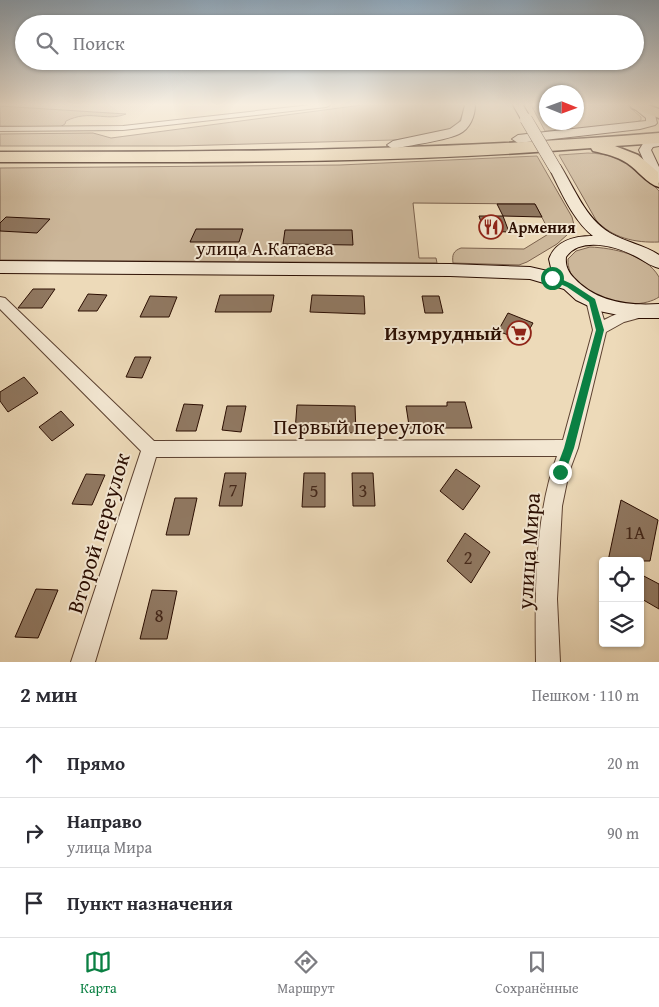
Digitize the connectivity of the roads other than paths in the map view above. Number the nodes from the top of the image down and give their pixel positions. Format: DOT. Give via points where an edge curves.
graph roads {
  1 [pos="436,136"];
  2 [pos="536,136"];
  3 [pos="571,136"];
  4 [pos="597,136"];
  5 [pos="659,138"];
  6 [pos="659,142"];
  7 [pos="522,143"];
  8 [pos="393,145"];
  9 [pos="0,149"];
  10 [pos="0,157"];
  11 [pos="659,180"];
  12 [pos="584,219"];
  13 [pos="572,244"];
  14 [pos="623,245"];
  15 [pos="659,248"];
  16 [pos="557,259"];
  17 [pos="659,263"];
  18 [pos="0,267"];
  19 [pos="530,273"];
  20 [pos="570,285"];
  21 [pos="592,300"];
  22 [pos="0,301"];
  23 [pos="650,312"];
  24 [pos="600,330"];
  25 [pos="569,448"];
  26 [pos="150,449"];
  27 [pos="83,662"];
  28 [pos="548,662"];
  1 -- 8 [label="street"];
  2 -- 12 [label="street, bridge"];
  3 -- 7 [label="street"];
  4 -- 7 [label="highway"];
  5 -- 7 [label="highway"];
  6 -- 11 [label="street" via="648,145 645,150"];
  7 -- 8 [label="highway"];
  7 -- 10 [label="highway" via="291,156"];
  7 -- 11 [label="highway" via="615,151 634,160"];
  8 -- 9 [label="highway"];
  12 -- 13 [label="street" via="583,231"];
  12 -- 14 [label="street" via="600,234"];
  13 -- 14 [label="street" via="601,241"];
  13 -- 16 [label="street"];
  14 -- 15 [label="street"];
  14 -- 17 [label="street"];
  16 -- 19 [label="street"];
  16 -- 20 [label="street" via="559,270"];
  18 -- 19 [label="street, улица А.Катаева"];
  19 -- 20 [label="street, улица А.Катаева"];
  20 -- 21 [label="street"];
  21 -- 23 [label="street" via="616,310"];
  21 -- 24 [label="street, улица Мира"];
  22 -- 26 [label="street, Второй переулок"];
  23 -- 24 [label="street" via="608,322"];
  24 -- 25 [label="street, улица Мира"];
  25 -- 26 [label="street, Первый переулок"];
  25 -- 28 [label="street, улица Мира" via="560,472 548,548"];
  26 -- 27 [label="street, Второй переулок"];
}
